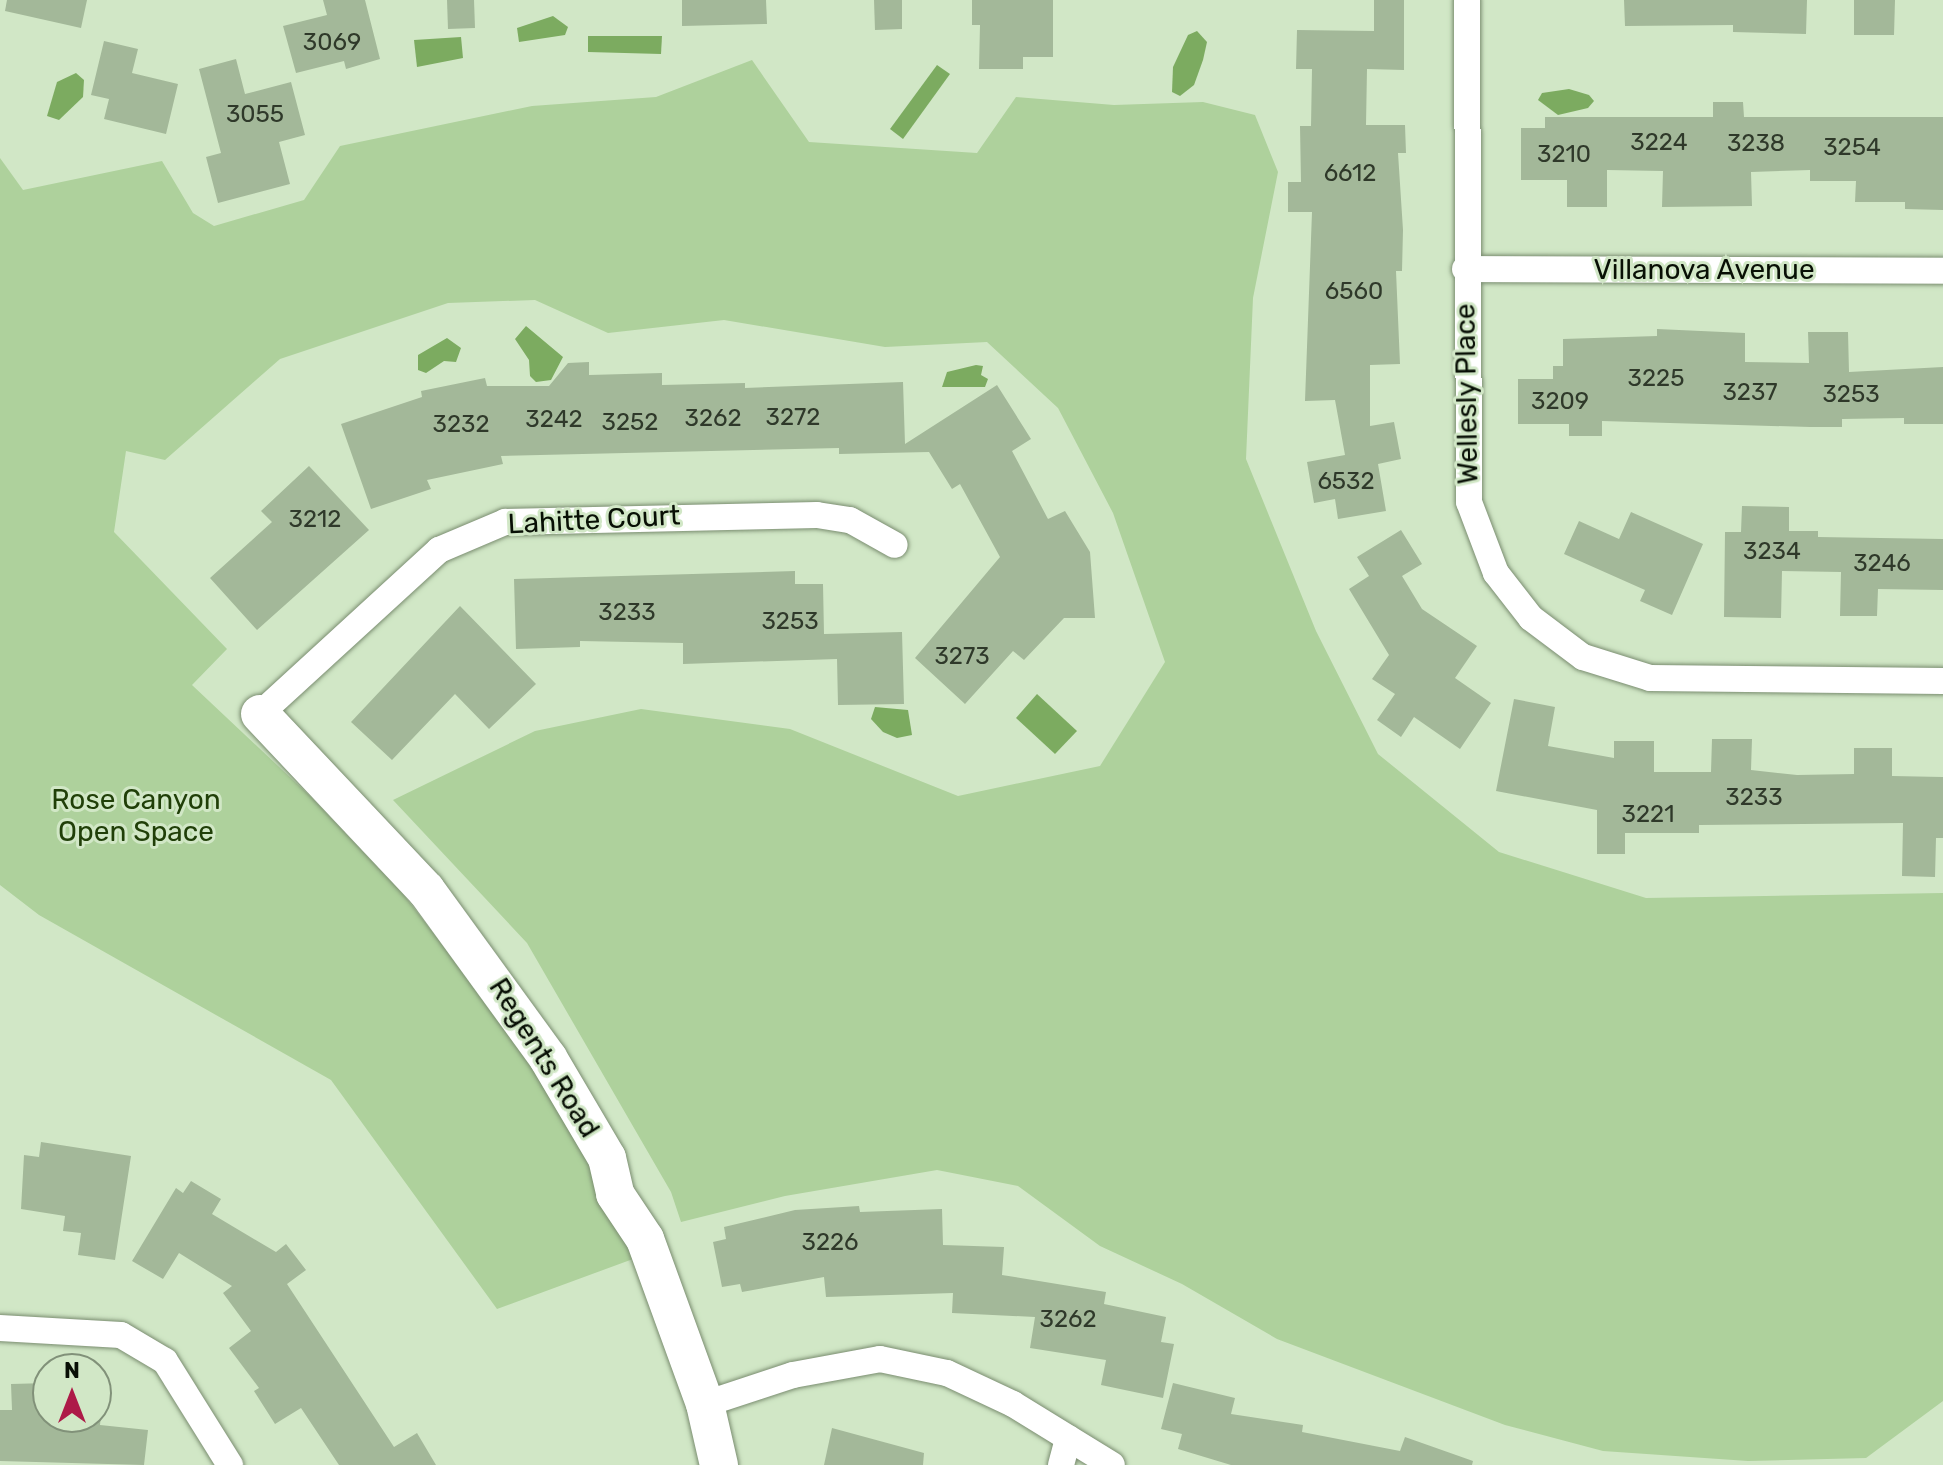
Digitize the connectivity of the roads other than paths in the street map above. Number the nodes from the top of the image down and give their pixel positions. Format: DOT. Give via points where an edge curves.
graph roads {
  1 [pos="1467,0"];
  2 [pos="1465,269"];
  3 [pos="1943,271"];
  4 [pos="895,545"];
  5 [pos="1943,681"];
  6 [pos="260,714"];
  7 [pos="0,1328"];
  8 [pos="705,1404"];
  9 [pos="1068,1438"];
  10 [pos="230,1465"];
  11 [pos="719,1465"];
  12 [pos="1061,1465"];
  13 [pos="1112,1465"];
  1 -- 2 [label="street, Wellesly Place"];
  2 -- 3 [label="street, Villanova Avenue"];
  2 -- 5 [label="street, Wellesly Place" via="1469,502 1496,573 1531,618 1583,657 1650,678"];
  4 -- 6 [label="street, Lahitte Court" via="850,520 817,515 505,522 439,550"];
  6 -- 8 [label="street, Regents Road" via="426,890 548,1058 607,1158 615,1194 645,1239"];
  7 -- 10 [label="street" via="121,1335 165,1361"];
  8 -- 9 [label="street" via="793,1375 880,1359 947,1373"];
  8 -- 11 [label="street, Regents Road"];
  9 -- 12 [label="street"];
  9 -- 13 [label="street"];
}
